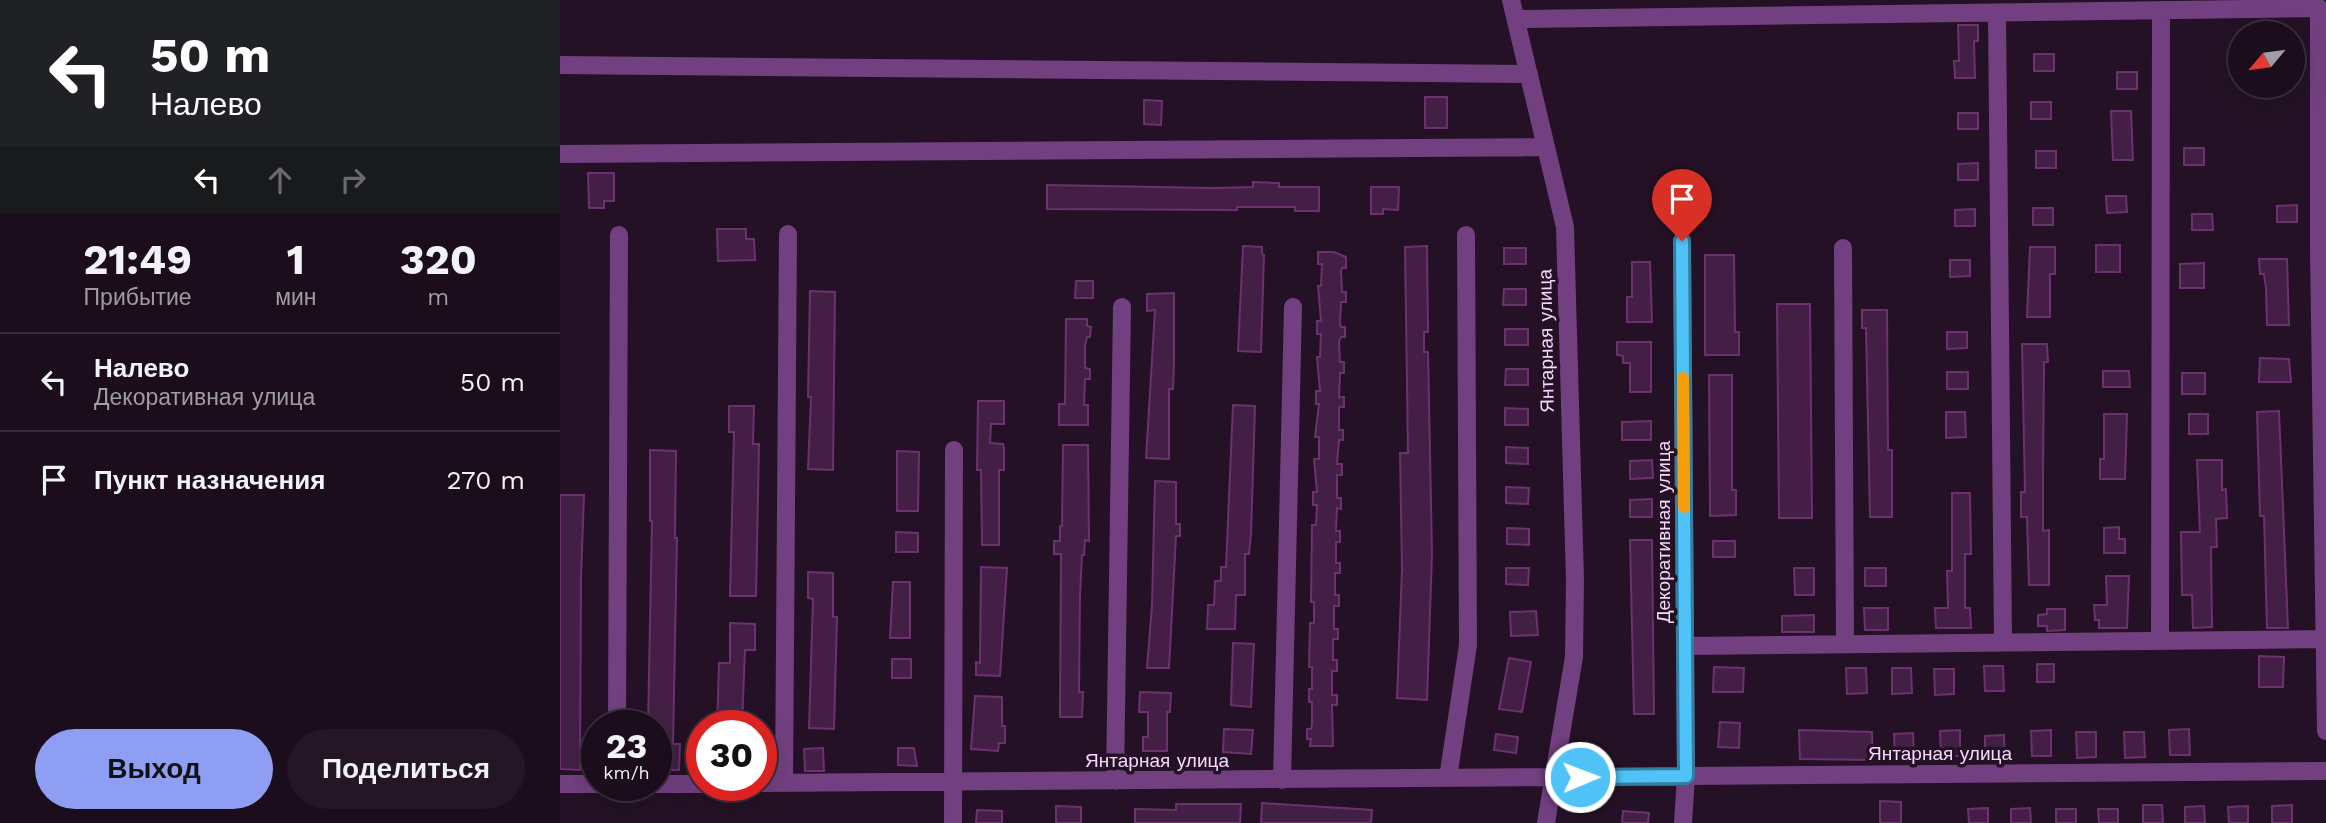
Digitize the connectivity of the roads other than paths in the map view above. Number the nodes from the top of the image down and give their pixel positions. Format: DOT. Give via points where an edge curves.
graph roads {
  1 [pos="1511,0"];
  2 [pos="2161,10"];
  3 [pos="1997,13"];
  4 [pos="1516,19"];
  5 [pos="560,65"];
  6 [pos="1529,74"];
  7 [pos="1546,147"];
  8 [pos="560,154"];
  9 [pos="2322,232"];
  10 [pos="788,234"];
  11 [pos="619,235"];
  12 [pos="1466,235"];
  13 [pos="1682,241"];
  14 [pos="1843,248"];
  15 [pos="1122,307"];
  16 [pos="1293,307"];
  17 [pos="954,450"];
  18 [pos="2325,581"];
  19 [pos="2324,639"];
  20 [pos="2161,641"];
  21 [pos="2004,642"];
  22 [pos="1845,644"];
  23 [pos="1685,646"];
  24 [pos="617,710"];
  25 [pos="2326,729"];
  26 [pos="2326,771"];
  27 [pos="1686,776"];
  28 [pos="1448,778"];
  29 [pos="1554,778"];
  30 [pos="1283,780"];
  31 [pos="1115,781"];
  32 [pos="955,782"];
  33 [pos="777,783"];
  34 [pos="784,783"];
  35 [pos="560,784"];
  36 [pos="581,784"];
  37 [pos="953,823"];
  38 [pos="1546,823"];
  39 [pos="1683,823"];
  1 -- 4 [label="street, Янтарная улица"];
  2 -- 3 [label="street"];
  2 -- 9 [label="street" via="2319,8"];
  2 -- 20 [label="street"];
  3 -- 4 [label="street"];
  3 -- 21 [label="street"];
  4 -- 6 [label="street, Янтарная улица"];
  5 -- 6 [label="street"];
  6 -- 7 [label="street, Янтарная улица"];
  7 -- 8 [label="street"];
  7 -- 29 [label="street, Янтарная улица" via="1565,227 1575,581 1574,657"];
  9 -- 18 [label="street"];
  10 -- 34 [label="street"];
  11 -- 24 [label="street"];
  12 -- 28 [label="street" via="1468,645"];
  13 -- 23 [label="street, Декоративная улица"];
  14 -- 22 [label="street"];
  15 -- 31 [label="street"];
  16 -- 30 [label="street"];
  17 -- 32 [label="street"];
  18 -- 19 [label="street"];
  19 -- 20 [label="street"];
  19 -- 25 [label="street"];
  20 -- 21 [label="street"];
  21 -- 22 [label="street"];
  22 -- 23 [label="street"];
  23 -- 27 [label="street, Декоративная улица"];
  26 -- 27 [label="street, Янтарная улица"];
  27 -- 29 [label="street, Янтарная улица"];
  27 -- 39 [label="street, Декоративная улица"];
  28 -- 29 [label="street, Янтарная улица"];
  28 -- 30 [label="street, Янтарная улица"];
  29 -- 38 [label="street"];
  30 -- 31 [label="street, Янтарная улица"];
  31 -- 32 [label="street, Янтарная улица"];
  32 -- 34 [label="street, Янтарная улица"];
  32 -- 37 [label="street"];
  33 -- 34 [label="street, Янтарная улица"];
  35 -- 36 [label="street"];
}
